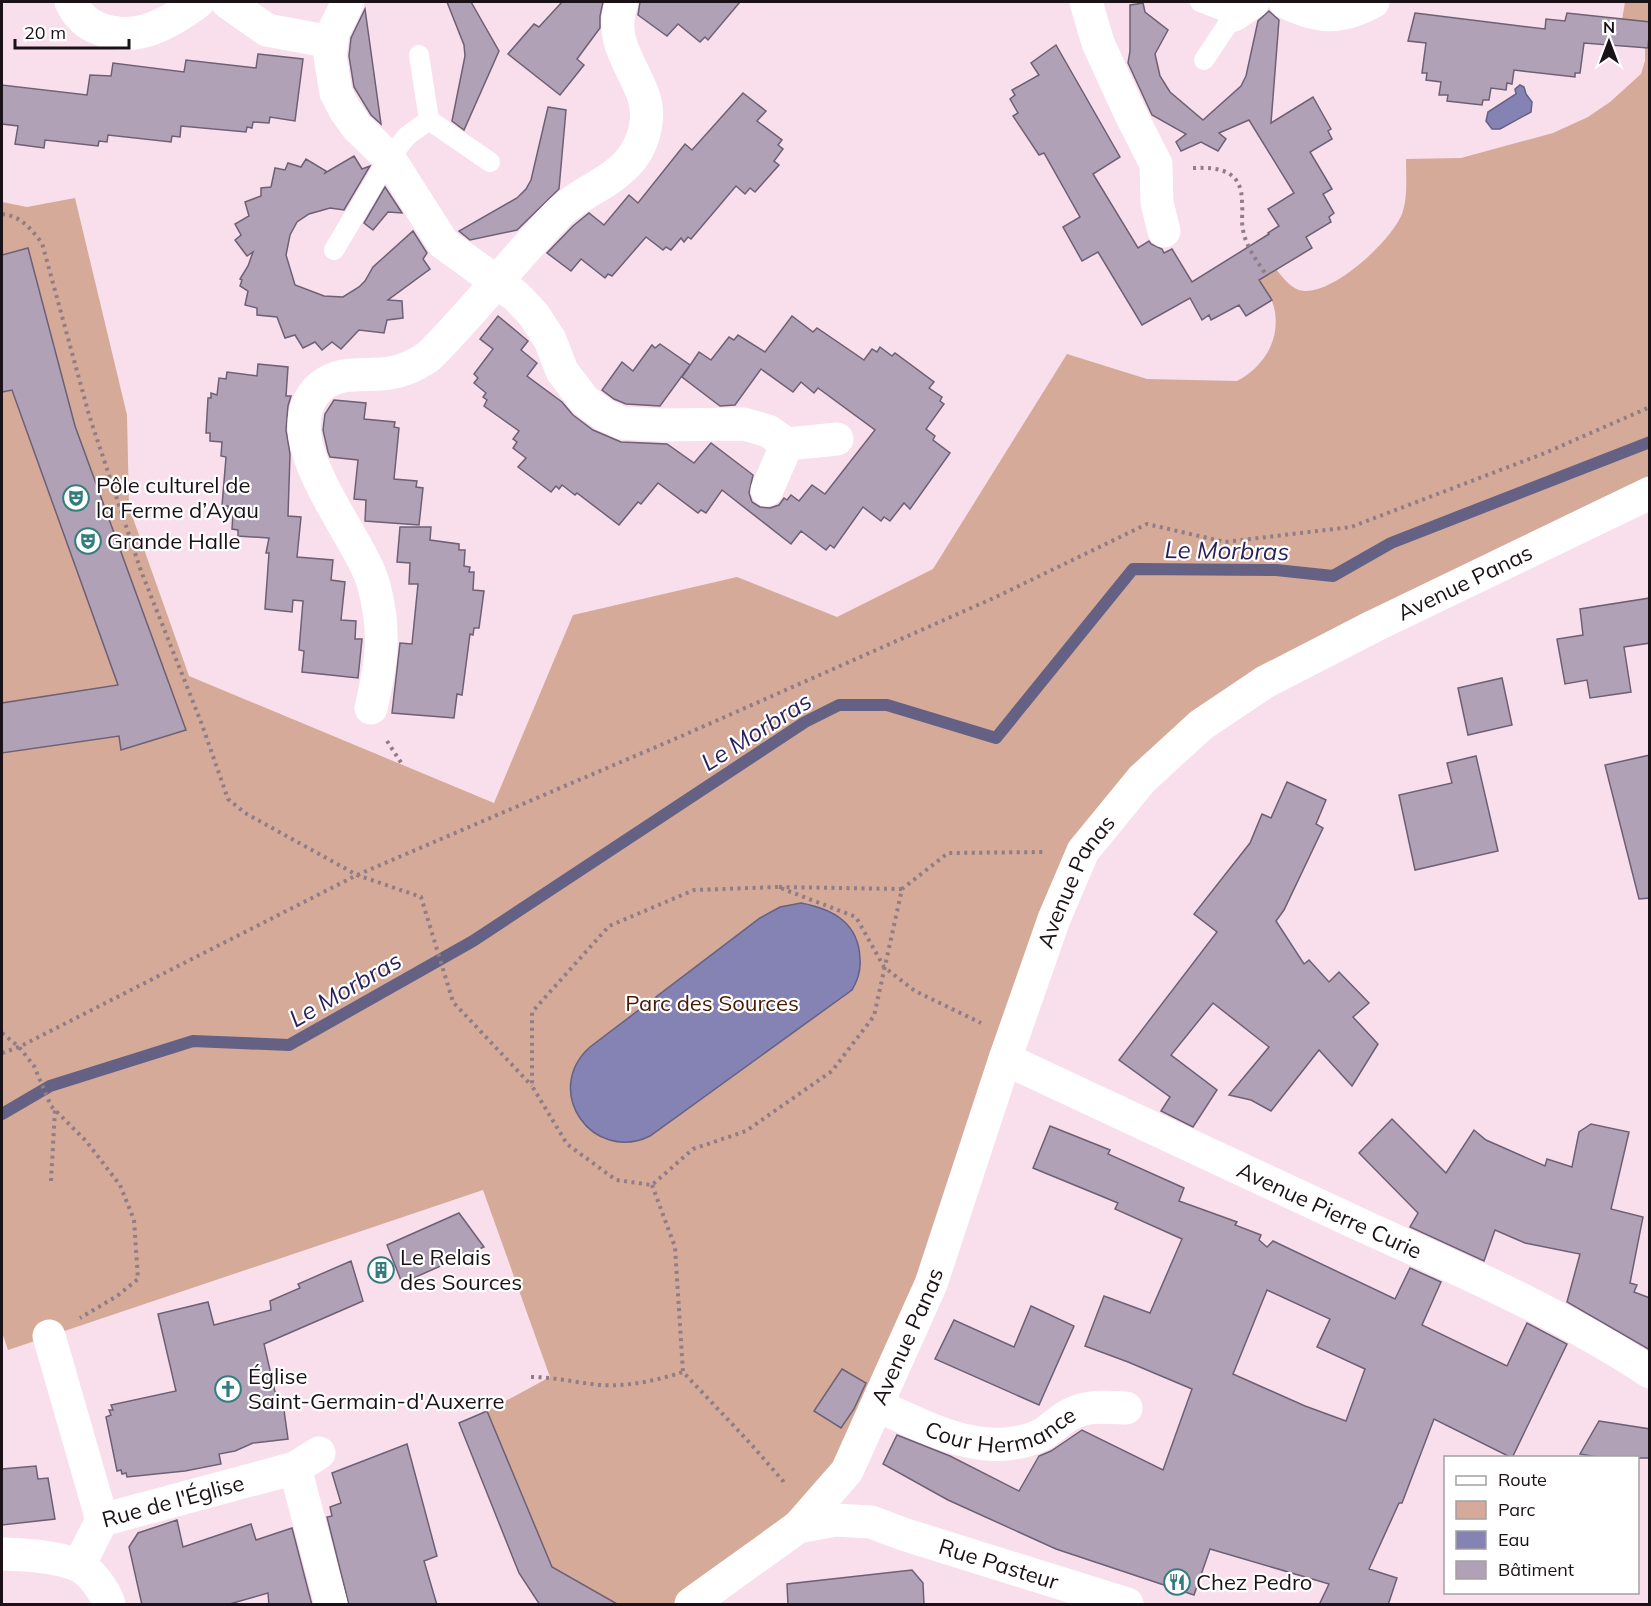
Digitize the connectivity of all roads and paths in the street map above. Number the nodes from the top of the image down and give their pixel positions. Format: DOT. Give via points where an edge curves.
graph roads {
  1 [pos="71,2"];
  2 [pos="198,2"];
  3 [pos="227,2"];
  4 [pos="348,2"];
  5 [pos="622,2"];
  6 [pos="1086,2"];
  7 [pos="1200,2"];
  8 [pos="1285,2"];
  9 [pos="1373,2"];
  10 [pos="1244,8"];
  11 [pos="331,42"];
  12 [pos="419,55"];
  13 [pos="1204,60"];
  14 [pos="429,120"];
  15 [pos="390,158"];
  16 [pos="490,162"];
  17 [pos="1156,164"];
  18 [pos="2,214"];
  19 [pos="1164,231"];
  20 [pos="334,250"];
  21 [pos="1267,276"];
  22 [pos="497,283"];
  23 [pos="1650,407"];
  24 [pos="837,439"];
  25 [pos="787,444"];
  26 [pos="767,490"];
  27 [pos="1650,493"];
  28 [pos="371,708"];
  29 [pos="1083,851"];
  30 [pos="357,875"];
  31 [pos="778,887"];
  32 [pos="902,889"];
  33 [pos="884,967"];
  34 [pos="2,1033"];
  35 [pos="19,1047"];
  36 [pos="1008,1049"];
  37 [pos="2,1053"];
  38 [pos="532,1086"];
  39 [pos="53,1108"];
  40 [pos="51,1181"];
  41 [pos="652,1185"];
  42 [pos="49,1336"];
  43 [pos="683,1372"];
  44 [pos="1650,1372"];
  45 [pos="531,1377"];
  46 [pos="878,1406"];
  47 [pos="1126,1408"];
  48 [pos="847,1471"];
  49 [pos="102,1520"];
  50 [pos="871,1522"];
  51 [pos="798,1527"];
  52 [pos="2,1554"];
  53 [pos="79,1565"];
  54 [pos="109,1605"];
  55 [pos="331,1605"];
  56 [pos="691,1605"];
  57 [pos="1127,1605"];
  1 -- 2 [label="street" via="83,20 95,27 128,34 158,26"];
  3 -- 11 [label="street" via="267,30"];
  4 -- 11 [label="street"];
  5 -- 22 [label="street" via="617,18 618,36 647,113 641,143 618,172 564,209"];
  6 -- 17 [label="street" via="1098,43"];
  7 -- 10 [label="lane"];
  8 -- 9 [label="street" via="1304,11 1328,15 1352,12"];
  10 -- 13 [label="lane"];
  11 -- 15 [label="street" via="336,93 357,127"];
  12 -- 14 [label="lane"];
  14 -- 15 [label="lane" via="407,136"];
  14 -- 16 [label="lane"];
  15 -- 20 [label="lane"];
  15 -- 22 [label="street" via="443,243"];
  17 -- 19 [label="street" via="1157,203"];
  17 -- 21 [label="path" via="1215,169 1238,181 1245,238"];
  18 -- 30 [label="path" via="27,224 42,243 88,415 137,560 228,799 245,813"];
  22 -- 25 [label="street" via="534,315 572,386 596,410 613,420 642,425 744,424 768,431"];
  22 -- 28 [label="street" via="420,363 388,374 334,378 314,393 305,410 304,430 311,459 367,567 381,618 381,667"];
  23 -- 30 [label="path" via="1545,453 1351,527 1225,542 1148,524 996,597"];
  24 -- 25 [label="street"];
  25 -- 26 [label="street"];
  27 -- 29 [label="street, Avenue Panas" via="1265,682 1201,725 1142,779"];
  29 -- 32 [label="path" via="948,853"];
  29 -- 36 [label="street, Avenue Panas" via="1054,919"];
  30 -- 35 [label="path"];
  30 -- 38 [label="path" via="421,897 453,1002"];
  31 -- 32 [label="path"];
  31 -- 33 [label="path" via="856,917"];
  31 -- 38 [label="path" via="694,890 609,926 532,1012"];
  32 -- 33 [label="path"];
  33 -- 36 [label="path"];
  33 -- 41 [label="path" via="874,1016 832,1071 746,1131 693,1149"];
  34 -- 35 [label="path"];
  35 -- 37 [label="path"];
  35 -- 39 [label="path" via="34,1066"];
  36 -- 44 [label="street, Avenue Pierre Curie" via="1524,1300"];
  36 -- 46 [label="street, Avenue Panas" via="931,1284"];
  38 -- 41 [label="path" via="567,1144 616,1180"];
  39 -- 40 [label="path"];
  39 -- 42 [label="path" via="86,1141 120,1185 134,1220 138,1279"];
  41 -- 43 [label="path" via="675,1247"];
  42 -- 49 [label="street"];
  43 -- 45 [label="path" via="657,1381 603,1385"];
  43 -- 51 [label="path" via="783,1481"];
  46 -- 47 [label="street, Cour Hermance" via="944,1435 971,1443 996,1444 1021,1442 1042,1434 1080,1410"];
  46 -- 48 [label="street, Avenue Panas"];
  48 -- 50 [label="street" via="856,1501"];
  48 -- 51 [label="street, Avenue Panas"];
  49 -- 53 [label="street, Rue de l'Église"];
  49 -- 55 [label="street, Rue de l'Église" via="307,1460"];
  50 -- 51 [label="street, Rue Pasteur" via="835,1520"];
  50 -- 57 [label="street, Rue Pasteur"];
  51 -- 56 [label="street, Rue Pasteur"];
  52 -- 53 [label="street"];
  53 -- 54 [label="street" via="98,1583"];
}
